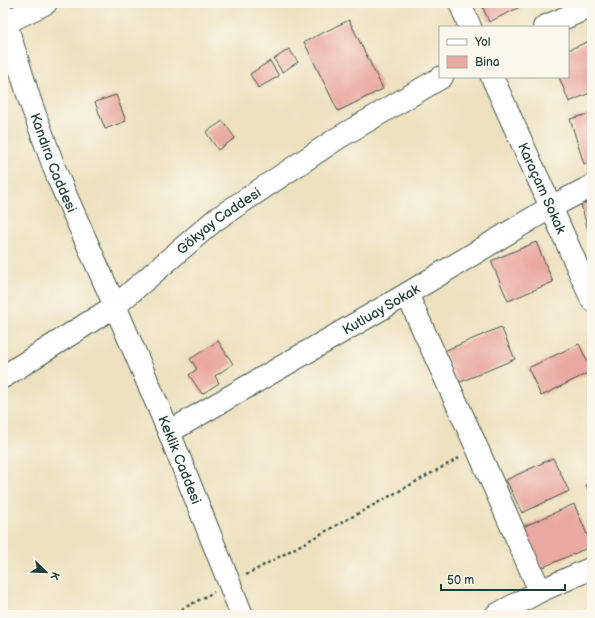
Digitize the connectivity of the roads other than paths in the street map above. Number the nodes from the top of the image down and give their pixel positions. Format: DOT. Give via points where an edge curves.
graph roads {
  1 [pos="46,3"];
  2 [pos="460,3"];
  3 [pos="592,6"];
  4 [pos="4,20"];
  5 [pos="470,26"];
  6 [pos="546,26"];
  7 [pos="440,78"];
  8 [pos="492,78"];
  9 [pos="592,186"];
  10 [pos="551,207"];
  11 [pos="407,294"];
  12 [pos="592,300"];
  13 [pos="115,306"];
  14 [pos="3,377"];
  15 [pos="169,432"];
  16 [pos="592,568"];
  17 [pos="540,591"];
  18 [pos="242,615"];
  19 [pos="496,615"];
  1 -- 4 [label="street"];
  2 -- 5 [label="street"];
  3 -- 6 [label="street"];
  4 -- 13 [label="street, Kandıra Caddesi" via="58,178"];
  7 -- 13 [label="street, Gökyay Caddesi" via="338,138 215,220"];
  8 -- 10 [label="street, Karaçam Sokak"];
  9 -- 10 [label="street, Kutluay Sokak"];
  10 -- 11 [label="street, Kutluay Sokak"];
  10 -- 12 [label="street, Karaçam Sokak"];
  11 -- 15 [label="street, Kutluay Sokak"];
  11 -- 17 [label="street"];
  13 -- 14 [label="street, Gökyay Caddesi"];
  13 -- 15 [label="street, Keklik Caddesi"];
  15 -- 18 [label="street, Keklik Caddesi"];
  16 -- 17 [label="street"];
  17 -- 19 [label="street"];
}
